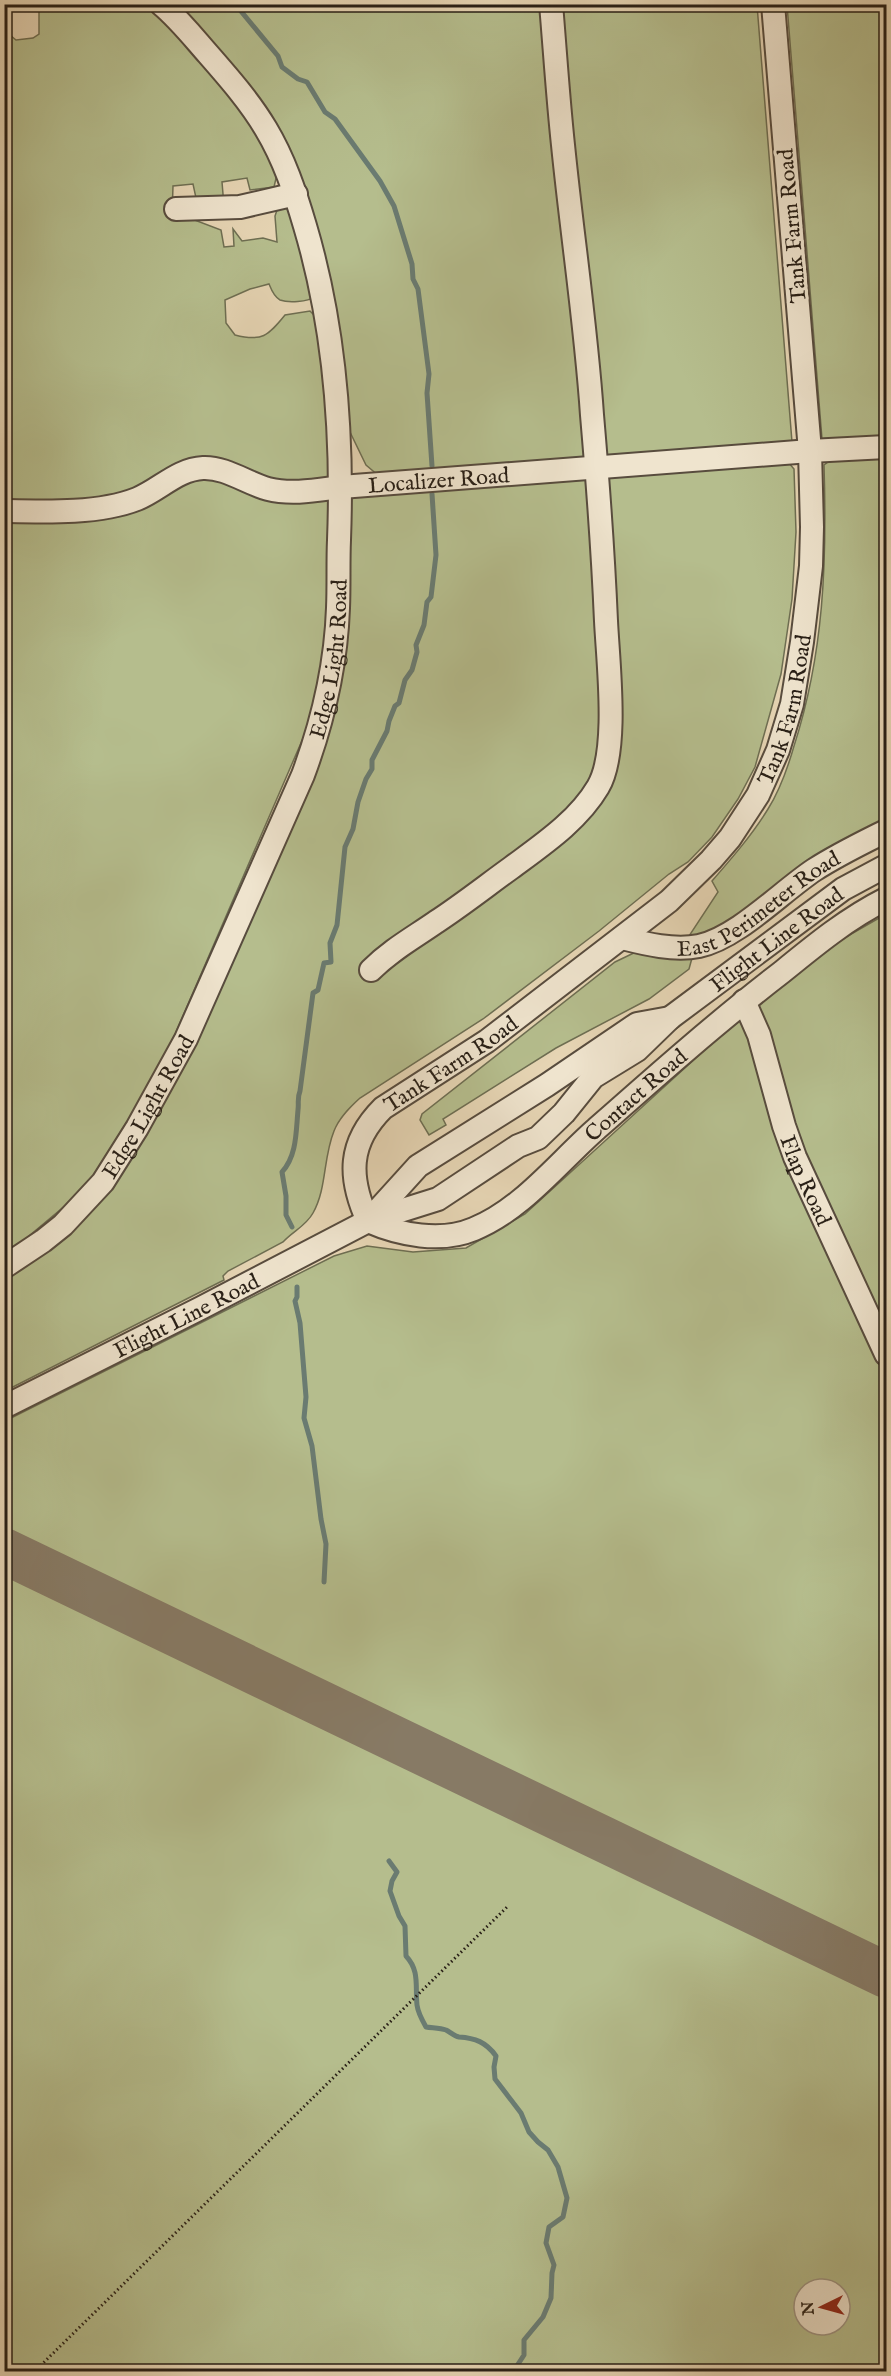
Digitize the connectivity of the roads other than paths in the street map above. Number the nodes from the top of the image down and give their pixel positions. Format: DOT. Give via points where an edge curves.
graph roads {
  1 [pos="161,4"];
  2 [pos="551,4"];
  3 [pos="773,4"];
  4 [pos="296,194"];
  5 [pos="176,209"];
  6 [pos="886,447"];
  7 [pos="810,451"];
  8 [pos="595,468"];
  9 [pos="341,487"];
  10 [pos="4,511"];
  11 [pos="886,831"];
  12 [pos="886,866"];
  13 [pos="886,899"];
  14 [pos="622,938"];
  15 [pos="371,970"];
  16 [pos="744,1001"];
  17 [pos="670,1018"];
  18 [pos="368,1221"];
  19 [pos="4,1267"];
  20 [pos="886,1354"];
  21 [pos="4,1407"];
  1 -- 4 [label="lane, Edge Light Road" via="240,90 272,140"];
  2 -- 8 [label="lane"];
  3 -- 7 [label="lane, Tank Farm Road"];
  4 -- 5 [label="lane" via="240,207"];
  4 -- 9 [label="lane, Edge Light Road" via="328,323"];
  6 -- 7 [label="lane, Localizer Road"];
  7 -- 8 [label="lane, Localizer Road"];
  7 -- 14 [label="lane, Tank Farm Road" via="812,527 807,604 792,704 778,750 758,795 730,838 684,888"];
  8 -- 9 [label="lane, Localizer Road"];
  8 -- 15 [label="lane" via="601,513 609,697 610,750 603,778 587,803 550,837 438,921 387,953"];
  9 -- 10 [label="lane, Localizer Road" via="281,491 220,470 201,468 182,473 136,499 45,512"];
  9 -- 19 [label="lane, Edge Light Road" via="334,655 318,736 303,775 186,1039 137,1128 103,1182 63,1225"];
  11 -- 14 [label="lane, East Perimeter Road" via="813,870 746,921 711,942 667,946"];
  12 -- 17 [label="lane, Flight Line Road" via="843,889"];
  13 -- 16 [label="lane, Contact Road" via="838,927"];
  14 -- 18 [label="lane, Tank Farm Road" via="487,1041 372,1118 354,1161 358,1197"];
  16 -- 18 [label="lane, Contact Road" via="538,1184 487,1222 473,1230 438,1236 394,1231"];
  16 -- 20 [label="lane, Flap Road" via="759,1035 795,1157"];
  17 -- 18 [label="lane, Flight Line Road" via="637,1024 418,1166"];
  17 -- 18 [label="lane, Flight Line Road" via="637,1050 593,1077 538,1137 438,1198"];
  18 -- 21 [label="lane, Flight Line Road"];
}
